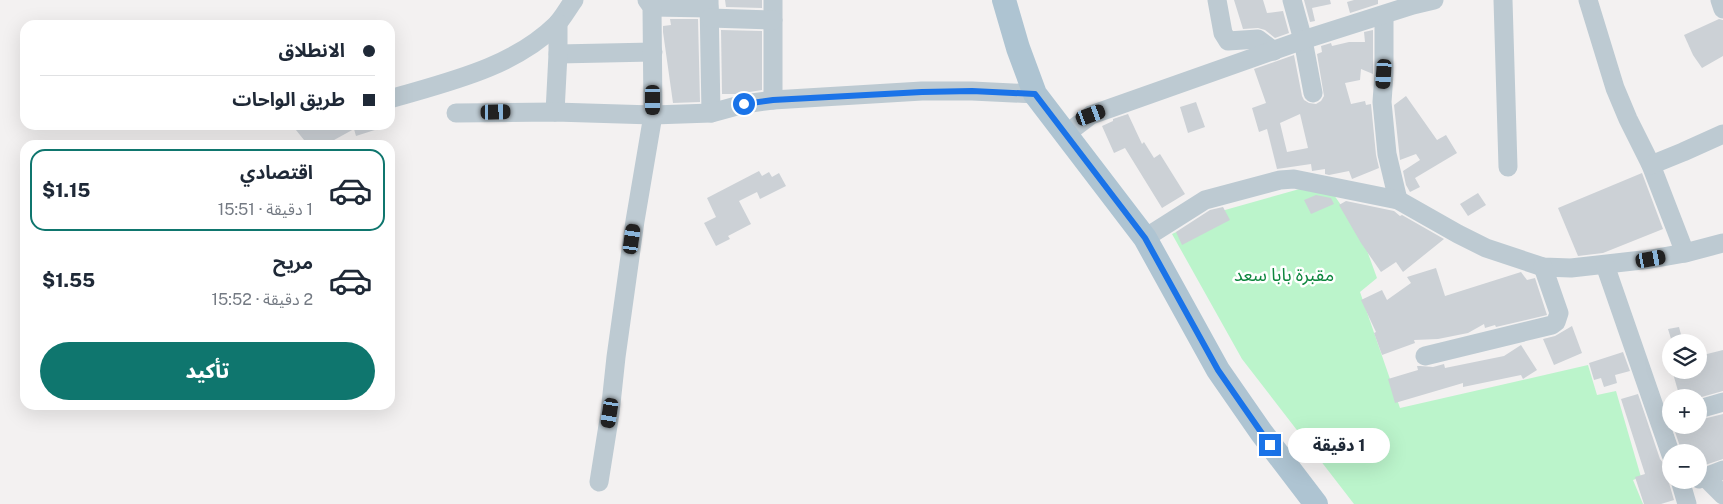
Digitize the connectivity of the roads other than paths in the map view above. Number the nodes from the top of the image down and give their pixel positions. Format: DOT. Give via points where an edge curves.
graph roads {
  1 [pos="574,0"];
  2 [pos="773,0"];
  3 [pos="1004,0"];
  4 [pos="1218,0"];
  5 [pos="1292,0"];
  6 [pos="1434,0"];
  7 [pos="1503,0"];
  8 [pos="1588,0"];
  9 [pos="1720,0"];
  10 [pos="649,3"];
  11 [pos="1412,3"];
  12 [pos="709,8"];
  13 [pos="1723,9"];
  14 [pos="1384,15"];
  15 [pos="773,20"];
  16 [pos="558,23"];
  17 [pos="1304,40"];
  18 [pos="1274,50"];
  19 [pos="652,52"];
  20 [pos="558,54"];
  21 [pos="1313,93"];
  22 [pos="1035,94"];
  23 [pos="395,98"];
  24 [pos="773,100"];
  25 [pos="456,112"];
  26 [pos="555,112"];
  27 [pos="711,113"];
  28 [pos="653,115"];
  29 [pos="1066,134"];
  30 [pos="1723,134"];
  31 [pos="1651,165"];
  32 [pos="1508,167"];
  33 [pos="1398,200"];
  34 [pos="1145,238"];
  35 [pos="1723,243"];
  36 [pos="1685,253"];
  37 [pos="1605,265"];
  38 [pos="1543,267"];
  39 [pos="1425,356"];
  40 [pos="1723,402"];
  41 [pos="1707,407"];
  42 [pos="1662,410"];
  43 [pos="1723,470"];
  44 [pos="1707,478"];
  45 [pos="599,482"];
  46 [pos="1704,489"];
  47 [pos="1723,495"];
  48 [pos="1316,504"];
  1 -- 16 [label="street"];
  2 -- 15 [label="street"];
  3 -- 22 [label="main road"];
  4 -- 18 [label="street" via="1222,29 1228,41 1258,39"];
  5 -- 17 [label="street"];
  6 -- 11 [label="street"];
  7 -- 32 [label="street"];
  8 -- 31 [label="street" via="1615,88"];
  9 -- 13 [label="street"];
  10 -- 12 [label="street"];
  10 -- 19 [label="street"];
  11 -- 14 [label="street"];
  12 -- 15 [label="street"];
  12 -- 27 [label="street"];
  14 -- 17 [label="street"];
  14 -- 33 [label="street" via="1382,102"];
  15 -- 24 [label="street"];
  16 -- 20 [label="street"];
  16 -- 23 [label="street" via="530,45 487,68"];
  17 -- 18 [label="street"];
  17 -- 21 [label="street"];
  18 -- 29 [label="street" via="1091,115"];
  19 -- 20 [label="street"];
  19 -- 28 [label="street"];
  20 -- 26 [label="street"];
  22 -- 24 [label="street" via="922,92"];
  22 -- 29 [label="main road"];
  24 -- 27 [label="street"];
  25 -- 26 [label="street"];
  26 -- 28 [label="street"];
  27 -- 28 [label="street"];
  28 -- 45 [label="street" via="633,230"];
  29 -- 34 [label="main road"];
  30 -- 31 [label="street"];
  31 -- 36 [label="street"];
  33 -- 34 [label="street" via="1294,179 1280,180 1205,200"];
  33 -- 38 [label="street" via="1486,248"];
  34 -- 48 [label="main road" via="1218,370 1260,432"];
  35 -- 36 [label="street"];
  36 -- 37 [label="street"];
  37 -- 38 [label="street"];
  37 -- 42 [label="street"];
  38 -- 39 [label="street" via="1559,313 1556,322"];
  40 -- 41 [label="street"];
  43 -- 44 [label="street"];
  46 -- 47 [label="street"];
}
